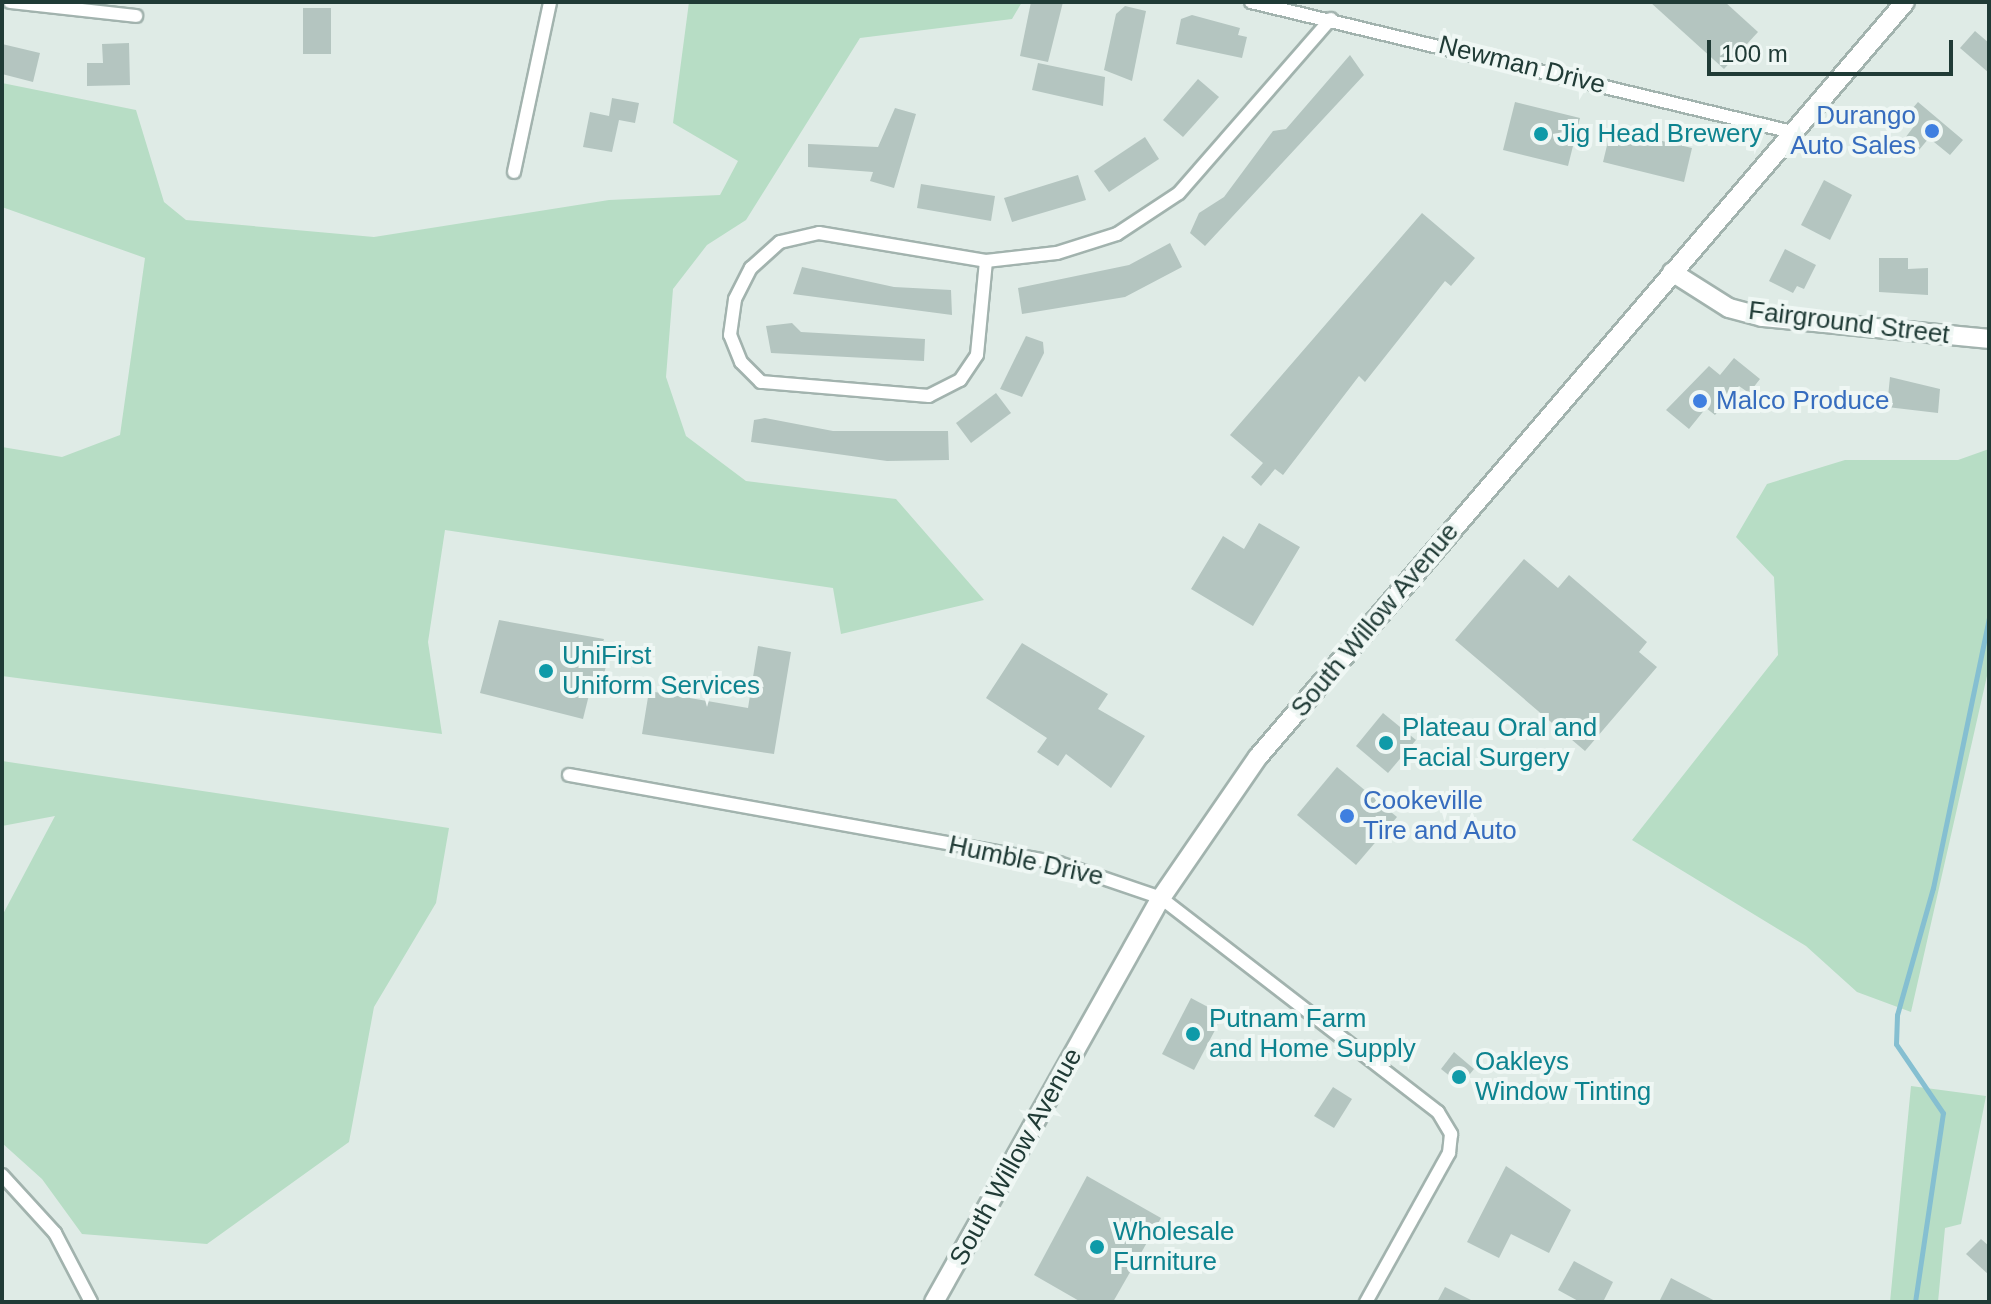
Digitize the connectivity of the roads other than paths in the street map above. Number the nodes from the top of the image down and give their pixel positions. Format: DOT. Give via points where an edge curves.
graph roads {
  1 [pos="10,2"];
  2 [pos="550,2"];
  3 [pos="1251,2"];
  4 [pos="1905,2"];
  5 [pos="136,16"];
  6 [pos="1331,19"];
  7 [pos="1792,132"];
  8 [pos="514,172"];
  9 [pos="986,261"];
  10 [pos="1672,272"];
  11 [pos="1989,339"];
  12 [pos="569,775"];
  13 [pos="1161,898"];
  14 [pos="2,1175"];
  15 [pos="91,1302"];
  16 [pos="934,1302"];
  17 [pos="1366,1302"];
  1 -- 5 [label="street"];
  2 -- 8 [label="street"];
  3 -- 6 [label="street, Newman Drive"];
  4 -- 7 [label="main road, South Willow Avenue"];
  6 -- 7 [label="street, Newman Drive"];
  6 -- 9 [label="street" via="1179,193 1117,234 1057,253"];
  7 -- 10 [label="main road, South Willow Avenue"];
  9 -- 9 [label="street" via="819,233 780,242 751,268 735,299 730,335 741,362 761,382 929,396 960,380 977,355 985,325"];
  10 -- 11 [label="main road, Fairground Street" via="1729,308 1762,317"];
  10 -- 13 [label="main road, South Willow Avenue" via="1258,757"];
  12 -- 13 [label="street, Humble Drive" via="1059,863"];
  13 -- 16 [label="main road, South Willow Avenue"];
  13 -- 17 [label="street, Humble Drive" via="1438,1112 1451,1134 1449,1153"];
  14 -- 15 [label="street" via="55,1233"];
}
